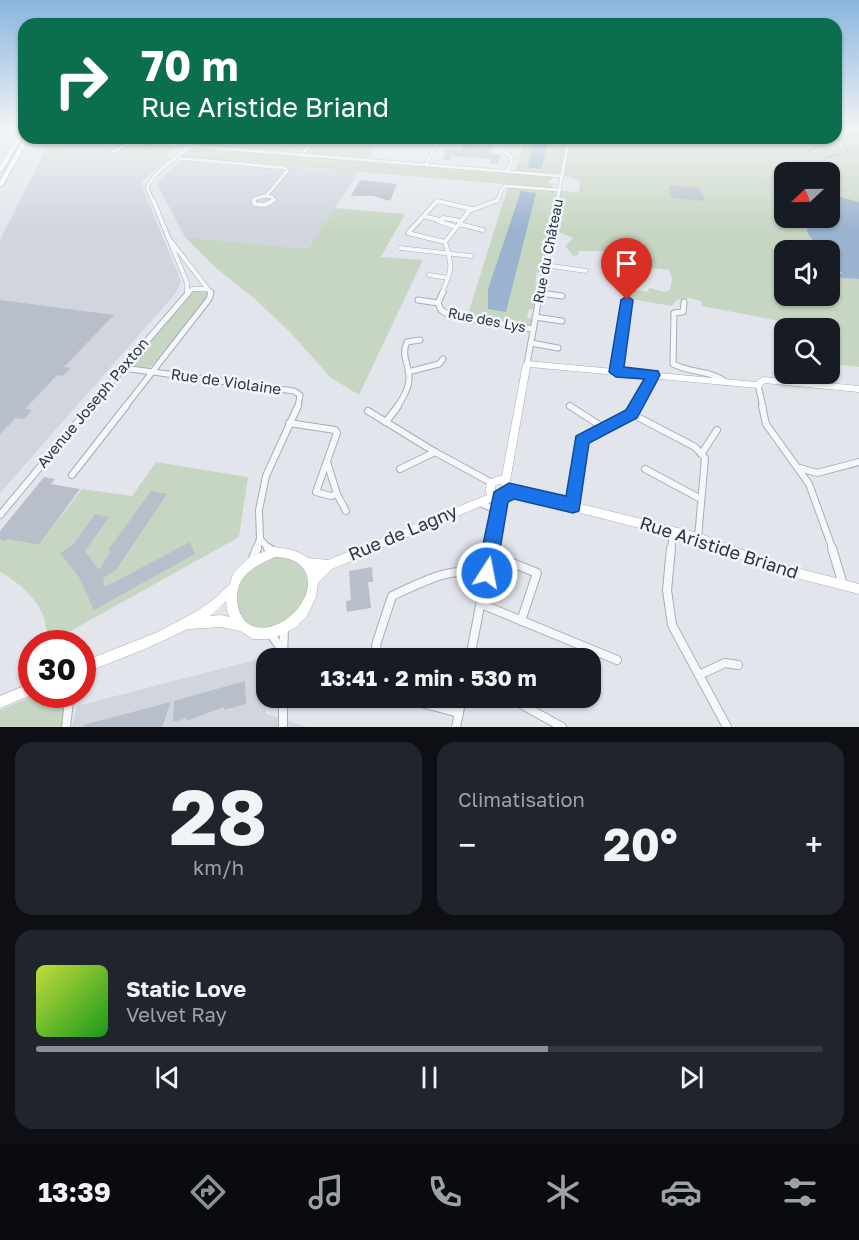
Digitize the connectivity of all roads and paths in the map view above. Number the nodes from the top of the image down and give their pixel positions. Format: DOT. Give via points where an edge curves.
graph roads {
  1 [pos="13,162"];
  2 [pos="170,162"];
  3 [pos="218,162"];
  4 [pos="400,162"];
  5 [pos="511,162"];
  6 [pos="564,162"];
  7 [pos="426,164"];
  8 [pos="508,171"];
  9 [pos="561,176"];
  10 [pos="0,185"];
  11 [pos="559,190"];
  12 [pos="267,195"];
  13 [pos="472,209"];
  14 [pos="423,216"];
  15 [pos="459,224"];
  16 [pos="483,230"];
  17 [pos="170,240"];
  18 [pos="445,242"];
  19 [pos="400,248"];
  20 [pos="451,255"];
  21 [pos="471,256"];
  22 [pos="545,265"];
  23 [pos="586,271"];
  24 [pos="429,275"];
  25 [pos="616,277"];
  26 [pos="448,278"];
  27 [pos="206,289"];
  28 [pos="187,292"];
  29 [pos="540,293"];
  30 [pos="562,296"];
  31 [pos="418,300"];
  32 [pos="684,302"];
  33 [pos="438,303"];
  34 [pos="535,317"];
  35 [pos="562,321"];
  36 [pos="533,329"];
  37 [pos="420,340"];
  38 [pos="531,343"];
  39 [pos="558,348"];
  40 [pos="442,358"];
  41 [pos="527,364"];
  42 [pos="123,368"];
  43 [pos="152,372"];
  44 [pos="408,372"];
  45 [pos="616,372"];
  46 [pos="653,375"];
  47 [pos="726,382"];
  48 [pos="758,385"];
  49 [pos="859,389"];
  50 [pos="300,395"];
  51 [pos="570,406"];
  52 [pos="368,411"];
  53 [pos="632,414"];
  54 [pos="386,422"];
  55 [pos="289,423"];
  56 [pos="604,428"];
  57 [pos="717,430"];
  58 [pos="435,452"];
  59 [pos="702,453"];
  60 [pos="327,462"];
  61 [pos="859,462"];
  62 [pos="799,468"];
  63 [pos="400,469"];
  64 [pos="645,469"];
  65 [pos="72,475"];
  66 [pos="492,483"];
  67 [pos="507,486"];
  68 [pos="337,494"];
  69 [pos="497,497"];
  70 [pos="701,499"];
  71 [pos="478,502"];
  72 [pos="573,505"];
  73 [pos="346,511"];
  74 [pos="0,515"];
  75 [pos="497,515"];
  76 [pos="673,531"];
  77 [pos="698,538"];
  78 [pos="260,539"];
  79 [pos="274,552"];
  80 [pos="490,554"];
  81 [pos="252,561"];
  82 [pos="306,563"];
  83 [pos="328,565"];
  84 [pos="487,573"];
  85 [pos="314,580"];
  86 [pos="843,586"];
  87 [pos="232,588"];
  88 [pos="859,589"];
  89 [pos="480,604"];
  90 [pos="521,621"];
  91 [pos="185,625"];
  92 [pos="241,626"];
  93 [pos="284,629"];
  94 [pos="270,633"];
  95 [pos="279,648"];
  96 [pos="283,648"];
  97 [pos="376,648"];
  98 [pos="472,648"];
  99 [pos="617,660"];
  100 [pos="96,662"];
  101 [pos="738,665"];
  102 [pos="699,675"];
  103 [pos="18,695"];
  104 [pos="0,702"];
  105 [pos="68,708"];
  106 [pos="283,708"];
  107 [pos="440,708"];
  108 [pos="460,708"];
  109 [pos="528,708"];
  110 [pos="459,713"];
  111 [pos="66,727"];
  112 [pos="283,727"];
  113 [pos="456,727"];
  114 [pos="562,727"];
  115 [pos="726,727"];
  1 -- 10 [label="highway"];
  2 -- 17 [label="street" via="147,187"];
  3 -- 12 [label="street" via="285,168 287,171"];
  4 -- 7 [label="street"];
  5 -- 8 [label="street"];
  6 -- 9 [label="street, Rue du Château"];
  7 -- 8 [label="street"];
  8 -- 9 [label="street"];
  9 -- 11 [label="street, Rue du Château"];
  11 -- 13 [label="street" via="511,186 499,189 501,197 497,202"];
  11 -- 22 [label="street, Rue du Château"];
  12 -- 12 [label="street" via="257,197 253,202 271,203 274,198"];
  13 -- 14 [label="street" via="437,201"];
  13 -- 15 [label="street"];
  14 -- 15 [label="street"];
  14 -- 18 [label="street" via="408,233"];
  15 -- 16 [label="street"];
  15 -- 18 [label="street"];
  17 -- 27 [label="street"];
  17 -- 28 [label="street"];
  18 -- 20 [label="street"];
  19 -- 20 [label="street"];
  20 -- 21 [label="street"];
  20 -- 26 [label="street, Rue des Lys"];
  22 -- 23 [label="street"];
  22 -- 29 [label="street, Rue du Château"];
  24 -- 26 [label="street"];
  25 -- 45 [label="street" via="630,279"];
  26 -- 33 [label="street, Rue des Lys"];
  27 -- 28 [label="street"];
  27 -- 43 [label="street, Avenue Joseph Paxton" via="211,292 209,299"];
  28 -- 42 [label="street, Avenue Joseph Paxton"];
  29 -- 30 [label="street"];
  29 -- 34 [label="street, Rue du Château"];
  31 -- 33 [label="street"];
  32 -- 47 [label="street" via="682,312 675,313 673,364 709,372"];
  33 -- 36 [label="street, Rue des Lys" via="451,316"];
  34 -- 35 [label="street"];
  34 -- 36 [label="street, Rue du Château"];
  36 -- 38 [label="street, Rue du Château"];
  37 -- 44 [label="street" via="407,342 403,347"];
  38 -- 39 [label="street"];
  38 -- 41 [label="street, Rue du Château"];
  40 -- 44 [label="street" via="439,364"];
  41 -- 45 [label="main road"];
  41 -- 67 [label="main road"];
  42 -- 43 [label="street, Rue de Violaine"];
  42 -- 74 [label="street, Avenue Joseph Paxton"];
  43 -- 50 [label="street, Rue de Violaine" via="294,391"];
  43 -- 65 [label="street, Avenue Joseph Paxton"];
  44 -- 54 [label="street" via="405,393"];
  45 -- 46 [label="main road"];
  46 -- 47 [label="main road"];
  46 -- 53 [label="street"];
  47 -- 48 [label="main road"];
  48 -- 49 [label="main road" via="763,380"];
  48 -- 62 [label="street" via="766,424"];
  50 -- 55 [label="street"];
  51 -- 56 [label="street"];
  52 -- 54 [label="street"];
  53 -- 56 [label="street"];
  53 -- 59 [label="street"];
  54 -- 58 [label="street"];
  55 -- 60 [label="street" via="335,430"];
  55 -- 78 [label="street" via="262,489"];
  56 -- 72 [label="street" via="582,440"];
  57 -- 59 [label="street"];
  58 -- 63 [label="street"];
  58 -- 66 [label="street"];
  59 -- 70 [label="street" via="705,458"];
  60 -- 68 [label="street"];
  60 -- 68 [label="street" via="316,492"];
  61 -- 62 [label="street" via="817,473"];
  62 -- 86 [label="street" via="809,484"];
  64 -- 70 [label="street"];
  66 -- 67 [label="main road" via="498,481"];
  66 -- 69 [label="main road" via="490,491"];
  67 -- 69 [label="main road" via="506,496"];
  67 -- 72 [label="main road, Rue Aristide Briand"];
  68 -- 73 [label="street"];
  69 -- 71 [label="main road, Rue de Lagny"];
  69 -- 75 [label="street"];
  70 -- 77 [label="street"];
  71 -- 75 [label="street" via="487,504"];
  71 -- 83 [label="main road, Rue de Lagny"];
  72 -- 76 [label="main road, Rue Aristide Briand"];
  75 -- 80 [label="street"];
  76 -- 77 [label="main road, Rue Aristide Briand"];
  76 -- 102 [label="street" via="667,608"];
  77 -- 86 [label="main road, Rue Aristide Briand" via="781,569"];
  78 -- 79 [label="street"];
  78 -- 81 [label="street"];
  79 -- 81 [label="main road"];
  79 -- 82 [label="main road" via="292,553"];
  80 -- 84 [label="street"];
  80 -- 90 [label="street" via="537,573"];
  81 -- 87 [label="main road" via="243,568"];
  82 -- 83 [label="main road, Rue de Lagny"];
  82 -- 85 [label="main road"];
  83 -- 85 [label="main road, Rue de Lagny"];
  84 -- 89 [label="street"];
  84 -- 97 [label="street" via="464,568 451,570 392,596"];
  85 -- 93 [label="main road" via="307,608"];
  86 -- 88 [label="main road, Rue Aristide Briand"];
  87 -- 91 [label="main road" via="212,608"];
  87 -- 92 [label="main road" via="230,609"];
  89 -- 90 [label="street"];
  89 -- 98 [label="street"];
  90 -- 99 [label="street"];
  91 -- 92 [label="main road" via="227,620"];
  91 -- 100 [label="main road"];
  92 -- 94 [label="main road"];
  93 -- 94 [label="main road"];
  93 -- 96 [label="street"];
  94 -- 95 [label="street"];
  101 -- 102 [label="street" via="725,663"];
  102 -- 115 [label="street"];
  103 -- 104 [label="main road"];
  105 -- 111 [label="street"];
  106 -- 112 [label="street"];
  107 -- 110 [label="street"];
  108 -- 110 [label="street"];
  109 -- 114 [label="street"];
  110 -- 113 [label="street"];
}
